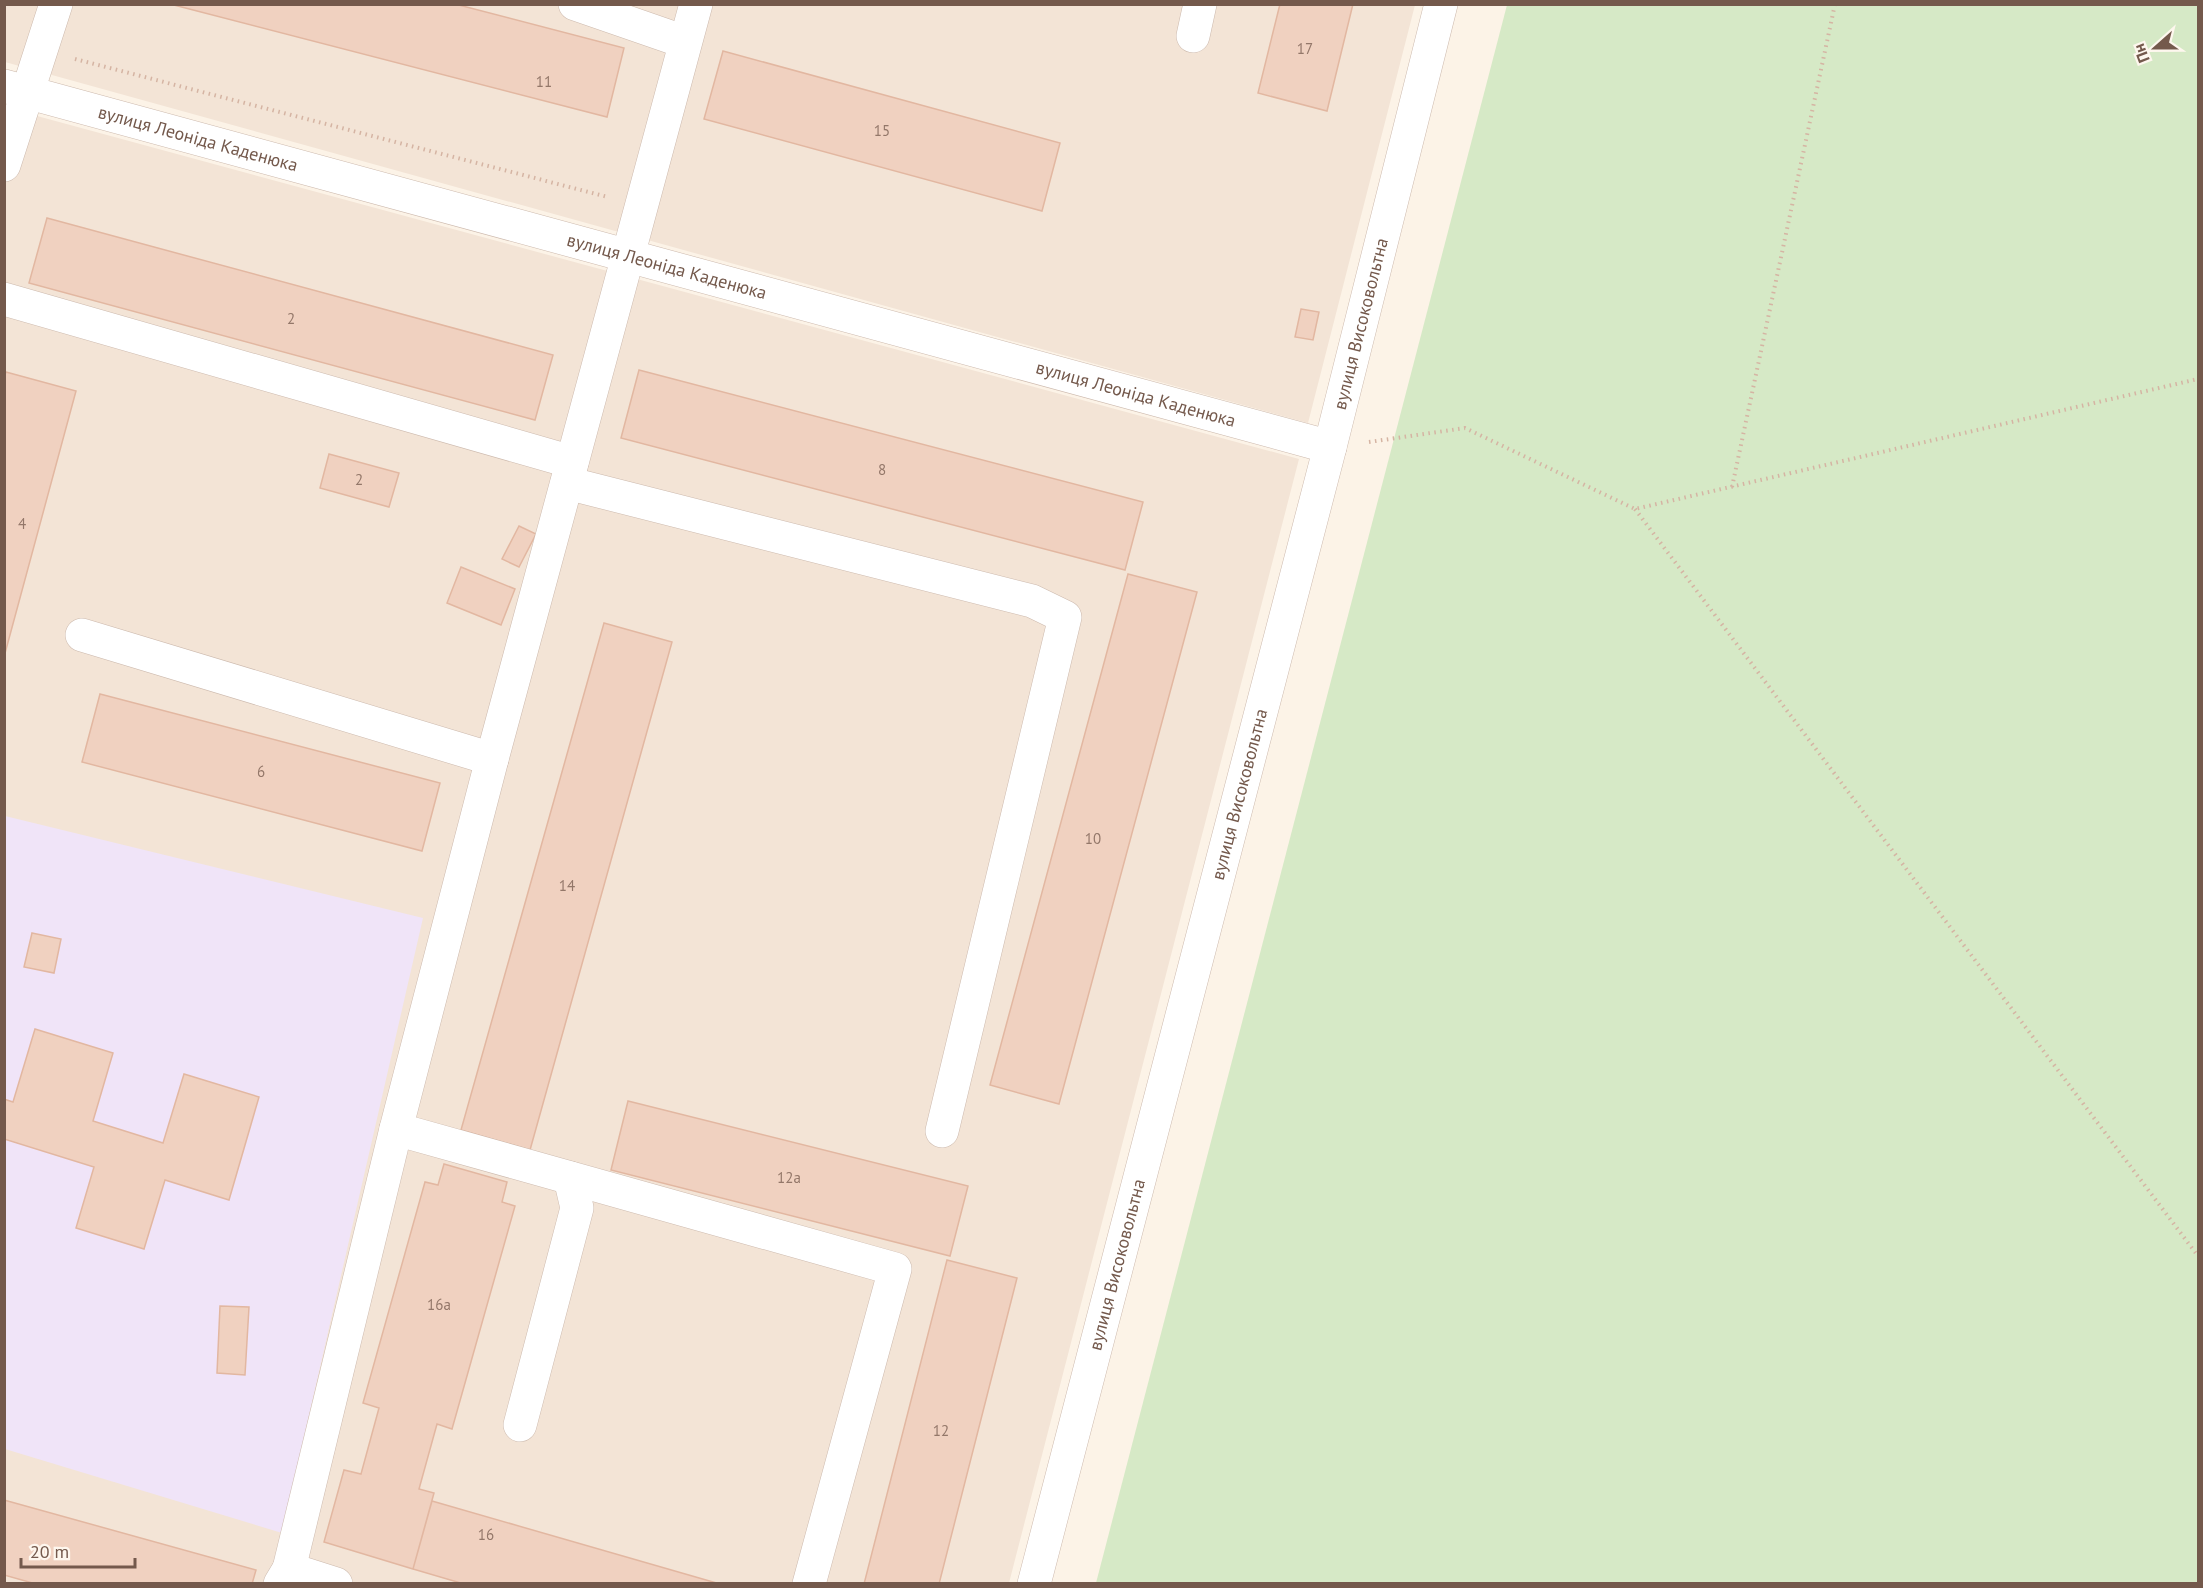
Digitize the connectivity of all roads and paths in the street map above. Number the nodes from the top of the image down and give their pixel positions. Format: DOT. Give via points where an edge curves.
graph roads {
  1 [pos="56,4"];
  2 [pos="575,4"];
  3 [pos="696,4"];
  4 [pos="1200,4"];
  5 [pos="1441,4"];
  6 [pos="1835,4"];
  7 [pos="1193,36"];
  8 [pos="686,42"];
  9 [pos="41,50"];
  10 [pos="16,89"];
  11 [pos="4,165"];
  12 [pos="642,206"];
  13 [pos="628,256"];
  14 [pos="4,299"];
  15 [pos="2199,379"];
  16 [pos="1330,447"];
  17 [pos="570,473"];
  18 [pos="1732,486"];
  19 [pos="1635,509"];
  20 [pos="82,634"];
  21 [pos="492,759"];
  22 [pos="396,1129"];
  23 [pos="942,1131"];
  24 [pos="570,1178"];
  25 [pos="2199,1256"];
  26 [pos="520,1425"];
  27 [pos="285,1576"];
  28 [pos="336,1584"];
  29 [pos="809,1584"];
  30 [pos="1034,1584"];
  1 -- 9 [label="street"];
  2 -- 8 [label="street"];
  3 -- 8 [label="street"];
  4 -- 7 [label="street"];
  5 -- 16 [label="street, вулиця Високовольтна"];
  6 -- 18 [label="path"];
  8 -- 12 [label="street"];
  9 -- 10 [label="street"];
  9 -- 12 [label="path"];
  10 -- 11 [label="street"];
  10 -- 13 [label="street, вулиця Леоніда Каденюка"];
  12 -- 13 [label="street"];
  13 -- 16 [label="street, вулиця Леоніда Каденюка"];
  13 -- 17 [label="street"];
  14 -- 17 [label="street"];
  15 -- 18 [label="path"];
  16 -- 19 [label="path" via="1465,428"];
  16 -- 30 [label="street, вулиця Високовольтна"];
  17 -- 21 [label="street"];
  17 -- 23 [label="street" via="1032,601 1065,617"];
  18 -- 19 [label="path"];
  19 -- 25 [label="path"];
  20 -- 21 [label="street"];
  21 -- 22 [label="street"];
  22 -- 24 [label="street"];
  22 -- 27 [label="street"];
  24 -- 26 [label="street" via="577,1208"];
  24 -- 29 [label="street" via="895,1269"];
  27 -- 28 [label="street"];
}
